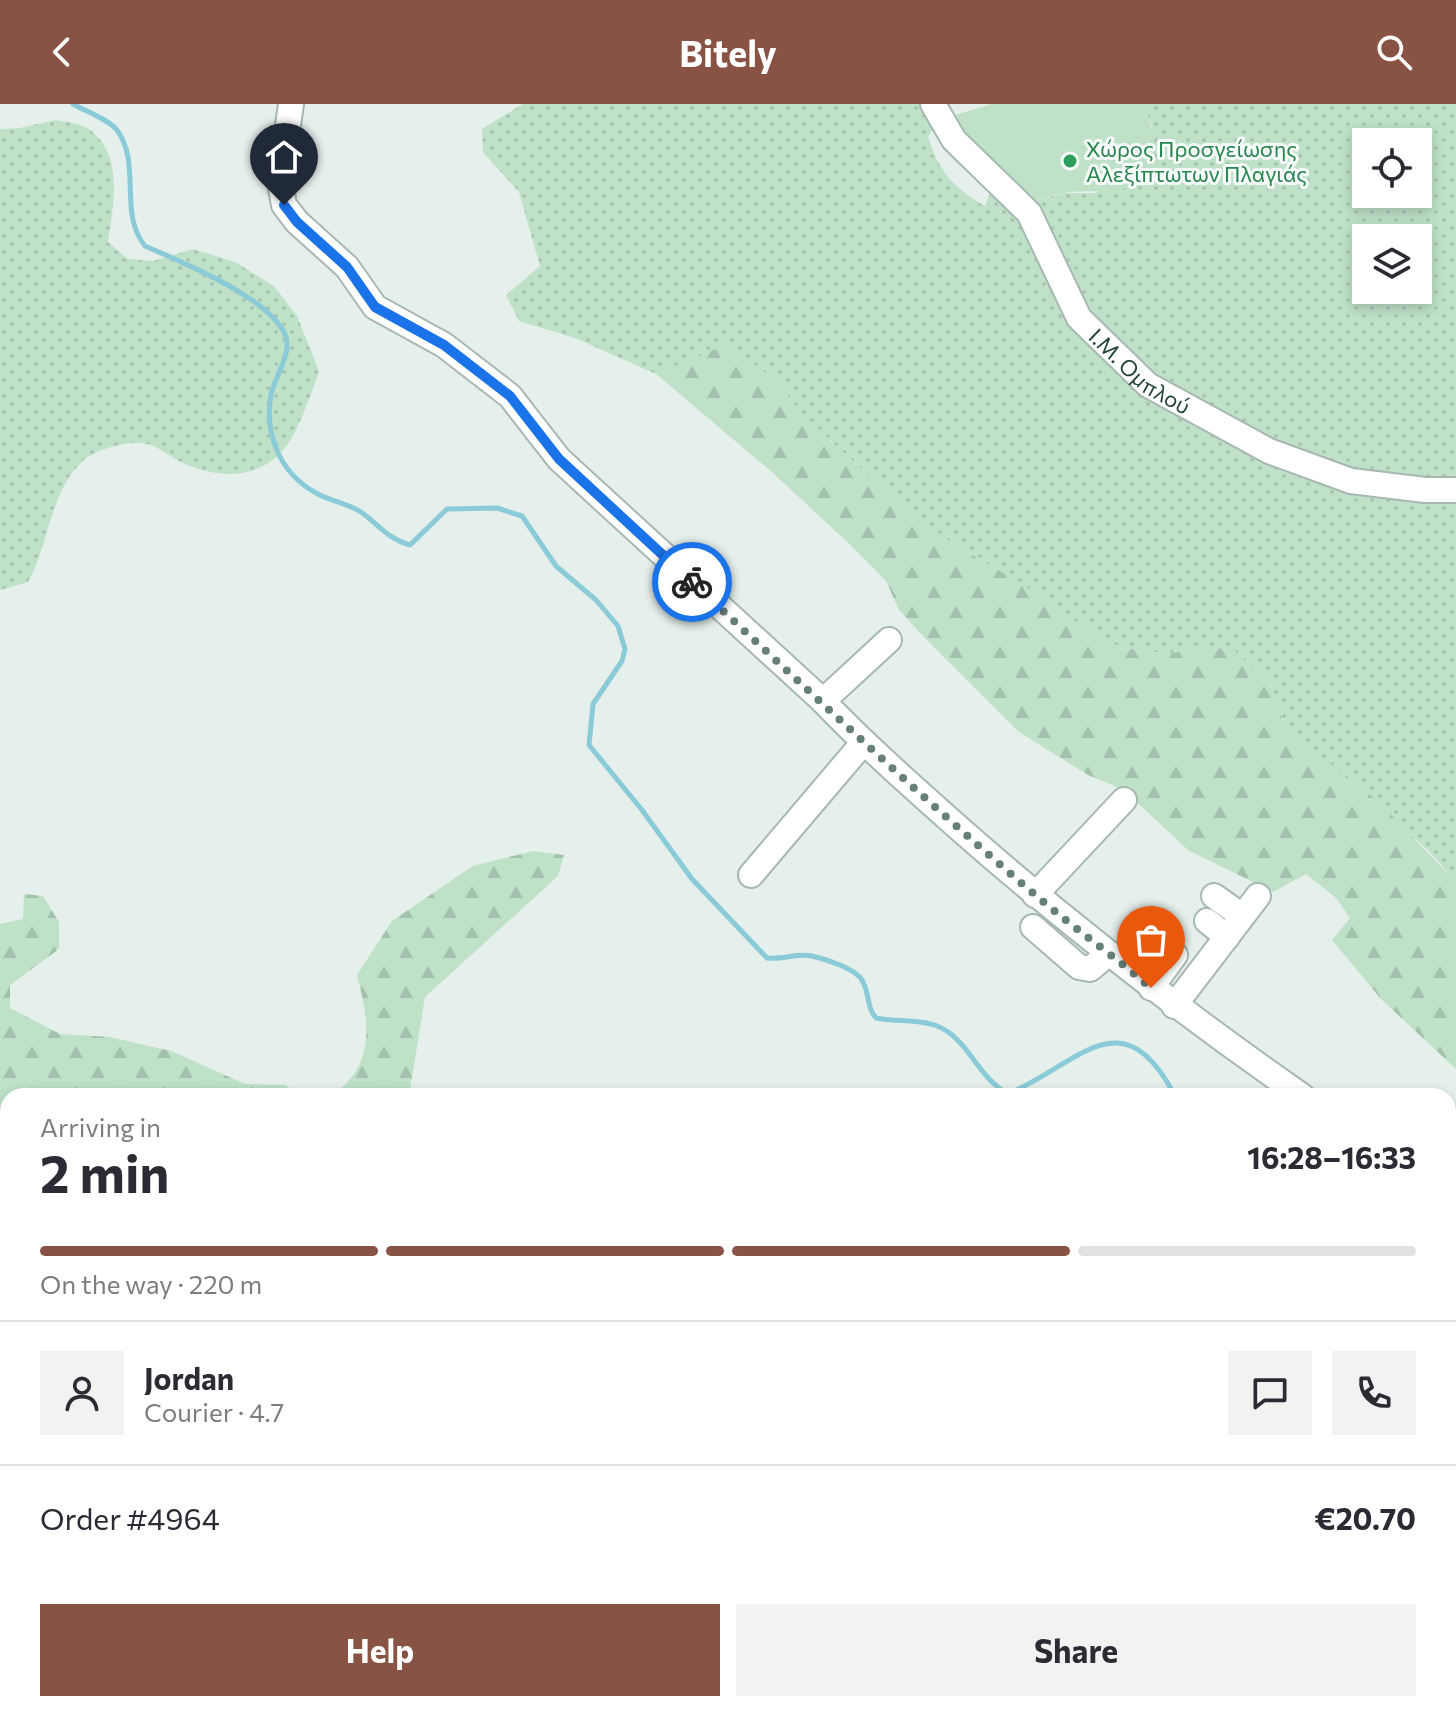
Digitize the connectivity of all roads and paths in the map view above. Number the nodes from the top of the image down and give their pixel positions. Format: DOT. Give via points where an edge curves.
graph roads {
  1 [pos="291,104"];
  2 [pos="933,104"];
  3 [pos="1456,490"];
  4 [pos="889,640"];
  5 [pos="823,701"];
  6 [pos="863,743"];
  7 [pos="1124,800"];
  8 [pos="751,875"];
  9 [pos="1035,895"];
  10 [pos="1214,896"];
  11 [pos="1258,896"];
  12 [pos="1242,916"];
  13 [pos="1207,921"];
  14 [pos="1033,927"];
  15 [pos="1227,937"];
  16 [pos="1108,954"];
  17 [pos="1175,955"];
  18 [pos="1217,970"];
  19 [pos="1151,988"];
  20 [pos="1179,1010"];
  21 [pos="1291,1088"];
  1 -- 5 [label="street" via="280,182 284,205 297,222 347,267 375,307 444,345 510,396 559,459"];
  2 -- 3 [label="street, Ι.Μ. Ομπλού" via="954,140 1029,213 1079,318 1148,385 1269,451 1351,481"];
  4 -- 5 [label="street"];
  5 -- 6 [label="street"];
  6 -- 8 [label="street"];
  6 -- 9 [label="street"];
  7 -- 9 [label="street"];
  9 -- 16 [label="street"];
  10 -- 12 [label="street"];
  11 -- 12 [label="street"];
  12 -- 15 [label="street"];
  13 -- 15 [label="street"];
  14 -- 16 [label="street" via="1079,967 1090,969"];
  15 -- 20 [label="street"];
  16 -- 19 [label="street"];
  17 -- 19 [label="street"];
  18 -- 20 [label="street"];
  19 -- 20 [label="street"];
  20 -- 21 [label="street"];
}
